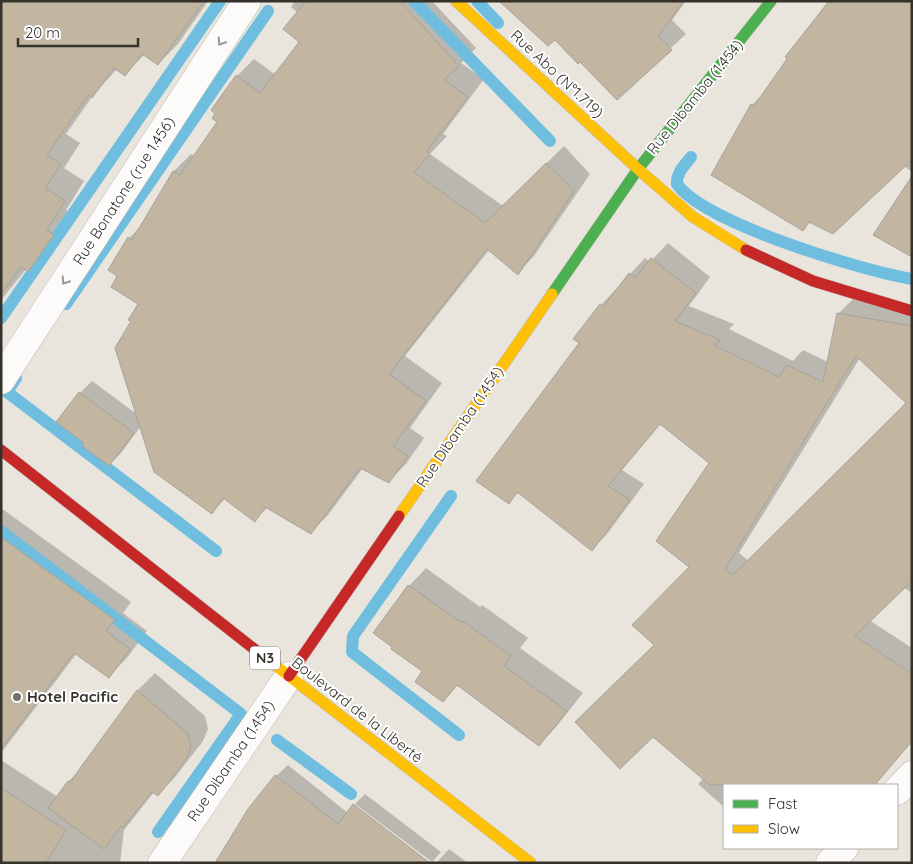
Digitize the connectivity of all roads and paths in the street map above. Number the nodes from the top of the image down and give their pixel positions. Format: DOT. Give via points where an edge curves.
graph roads {
  1 [pos="247,1"];
  2 [pos="456,1"];
  3 [pos="771,1"];
  4 [pos="638,169"];
  5 [pos="912,310"];
  6 [pos="1,380"];
  7 [pos="1,450"];
  8 [pos="289,676"];
  9 [pos="912,775"];
  10 [pos="898,790"];
  11 [pos="843,849"];
  12 [pos="162,863"];
  13 [pos="531,863"];
  14 [pos="830,863"];
  1 -- 6 [label="street, Rue Bonatone (rue 1.456), one-way"];
  2 -- 4 [label="main road, Rue Abo (N°1.719)"];
  3 -- 4 [label="main road, Rue Dibamba (1.454)"];
  4 -- 5 [label="main road, Rue Abo (N°1.719)" via="693,217 741,248 813,281"];
  4 -- 8 [label="main road, Rue Dibamba (1.454)"];
  7 -- 8 [label="main road, Boulevard de la Liberté / N3"];
  8 -- 12 [label="street, Rue Dibamba (1.454)"];
  8 -- 13 [label="main road, Boulevard de la Liberté / N3"];
  9 -- 10 [label="street"];
  11 -- 14 [label="street"];
}
